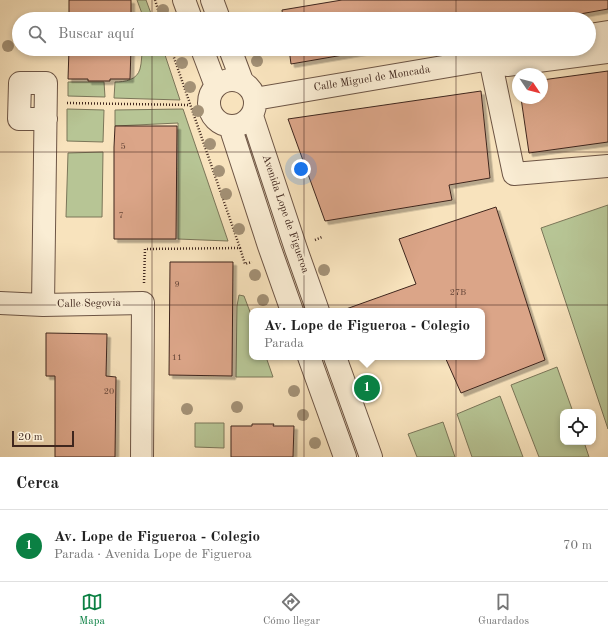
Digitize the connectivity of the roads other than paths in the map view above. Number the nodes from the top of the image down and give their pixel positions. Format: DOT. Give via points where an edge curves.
graph roads {
  1 [pos="184,0"];
  2 [pos="212,0"];
  3 [pos="188,12"];
  4 [pos="216,12"];
  5 [pos="608,32"];
  6 [pos="596,34"];
  7 [pos="608,52"];
  8 [pos="596,54"];
  9 [pos="205,56"];
  10 [pos="233,56"];
  11 [pos="487,56"];
  12 [pos="496,56"];
  13 [pos="498,56"];
  14 [pos="577,56"];
  15 [pos="242,81"];
  16 [pos="216,86"];
  17 [pos="253,107"];
  18 [pos="46,111"];
  19 [pos="230,126"];
  20 [pos="608,166"];
  21 [pos="0,303"];
  22 [pos="43,304"];
  23 [pos="291,308"];
  24 [pos="317,308"];
  25 [pos="310,360"];
  26 [pos="336,360"];
  27 [pos="142,457"];
  28 [pos="345,457"];
  29 [pos="371,457"];
  1 -- 3 [label="street"];
  2 -- 4 [label="street"];
  5 -- 6 [label="street"];
  7 -- 8 [label="street, Calle Miguel de Moncada"];
  9 -- 16 [label="street"];
  10 -- 15 [label="street"];
  11 -- 17 [label="street, Calle Miguel de Moncada"];
  12 -- 20 [label="street" via="514,174"];
  13 -- 14 [label="street, Calle Miguel de Moncada" via="507,65"];
  15 -- 16 [label="street" via="226,80"];
  15 -- 17 [label="street" via="254,93"];
  16 -- 19 [label="street" via="209,97 211,113 215,120"];
  17 -- 19 [label="street" via="246,122"];
  17 -- 24 [label="street, Avenida Lope de Figueroa" via="296,249"];
  18 -- 22 [label="street, Calle Segovia"];
  19 -- 23 [label="street"];
  21 -- 22 [label="street"];
  22 -- 27 [label="street, Calle Segovia" via="143,303"];
  25 -- 28 [label="street"];
  26 -- 29 [label="street"];
}
